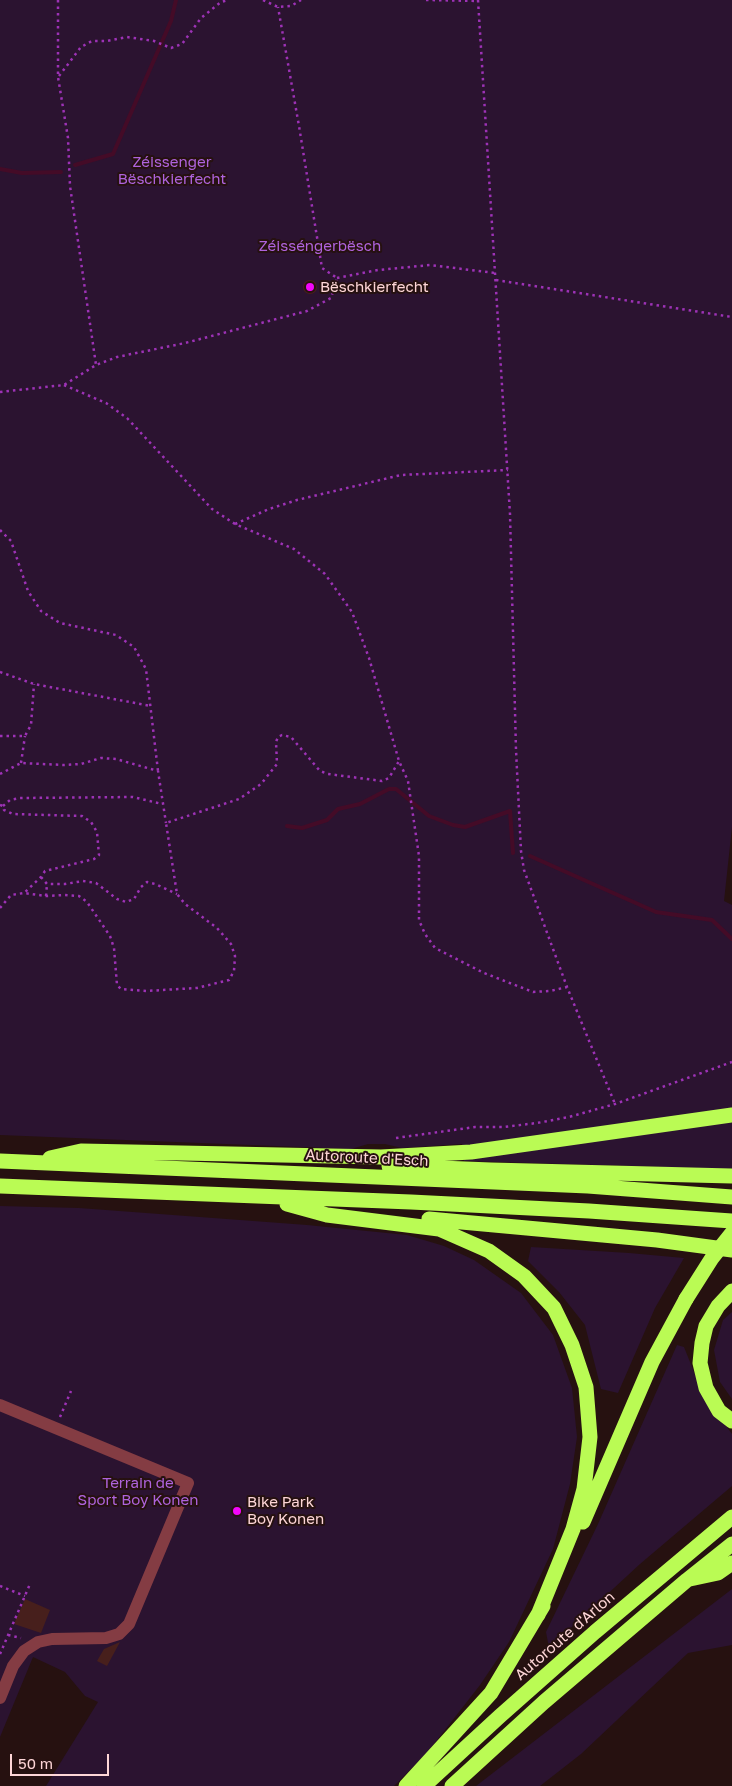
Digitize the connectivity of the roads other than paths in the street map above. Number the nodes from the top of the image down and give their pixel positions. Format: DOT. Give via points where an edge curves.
graph roads {
  1 [pos="732,1115"];
  2 [pos="0,1162"];
  3 [pos="30,1162"];
  4 [pos="283,1172"];
  5 [pos="732,1176"];
  6 [pos="0,1186"];
  7 [pos="264,1197"];
  8 [pos="732,1197"];
  9 [pos="732,1221"];
  10 [pos="732,1233"];
  11 [pos="732,1250"];
  12 [pos="732,1291"];
  13 [pos="0,1405"];
  14 [pos="732,1421"];
  15 [pos="732,1518"];
  16 [pos="732,1544"];
  17 [pos="732,1563"];
  18 [pos="687,1580"];
  19 [pos="538,1615"];
  20 [pos="0,1698"];
  21 [pos="406,1786"];
  22 [pos="424,1786"];
  23 [pos="452,1786"];
  1 -- 3 [label="highway" via="471,1152 381,1158 81,1151"];
  2 -- 3 [label="highway, Autoroute d'Esch"];
  3 -- 4 [label="highway, Autoroute d'Esch"];
  4 -- 5 [label="highway" via="362,1164"];
  4 -- 8 [label="highway, Autoroute d'Esch" via="588,1186"];
  6 -- 7 [label="highway"];
  7 -- 9 [label="highway" via="589,1211"];
  7 -- 11 [label="highway" via="330,1210 657,1240"];
  7 -- 19 [label="highway" via="328,1216 439,1229 477,1244 496,1256 524,1276 554,1308 572,1345 586,1386 590,1437 584,1489 574,1529"];
  10 -- 19 [label="highway, bridge" via="686,1299 652,1362 570,1553"];
  12 -- 14 [label="highway" via="706,1326 700,1363 706,1388 719,1411"];
  13 -- 20 [label="lane" via="188,1483 129,1624 119,1634 106,1638 38,1642 24,1651"];
  15 -- 22 [label="highway, Autoroute d'Arlon" via="587,1639"];
  16 -- 18 [label="highway"];
  17 -- 18 [label="highway" via="718,1573"];
  18 -- 23 [label="highway" via="544,1702"];
  19 -- 21 [label="highway" via="491,1693"];
}
